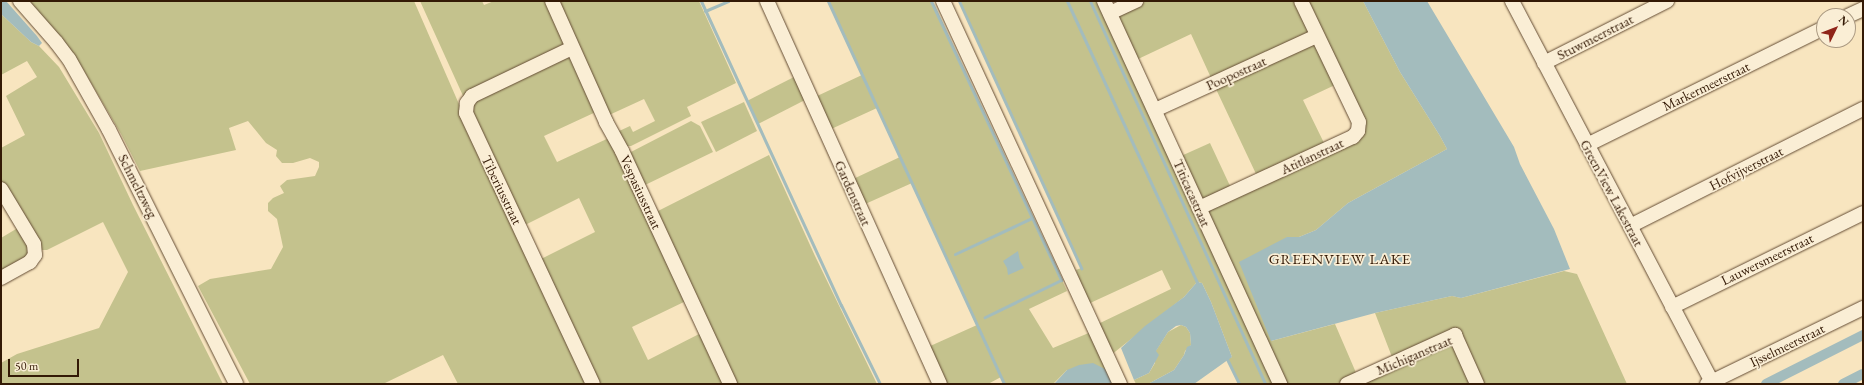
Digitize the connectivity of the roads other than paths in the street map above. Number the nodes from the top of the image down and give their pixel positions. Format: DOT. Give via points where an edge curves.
graph roads {
  1 [pos="20,1"];
  2 [pos="552,1"];
  3 [pos="767,1"];
  4 [pos="942,1"];
  5 [pos="1136,1"];
  6 [pos="1301,1"];
  7 [pos="1512,1"];
  8 [pos="1667,1"];
  9 [pos="1107,7"];
  10 [pos="1816,32"];
  11 [pos="1317,36"];
  12 [pos="572,48"];
  13 [pos="1544,63"];
  14 [pos="1155,110"];
  15 [pos="1863,110"];
  16 [pos="1587,145"];
  17 [pos="1,189"];
  18 [pos="1199,208"];
  19 [pos="1863,213"];
  20 [pos="1630,226"];
  21 [pos="1,278"];
  22 [pos="1672,306"];
  23 [pos="1863,308"];
  24 [pos="1711,383"];
  25 [pos="236,384"];
  26 [pos="593,384"];
  27 [pos="730,384"];
  28 [pos="940,384"];
  29 [pos="1120,384"];
  30 [pos="1280,384"];
  31 [pos="1347,384"];
  32 [pos="1477,384"];
  1 -- 25 [label="street, Schmeltzweg" via="69,59 106,123"];
  2 -- 12 [label="street, Vespasiusstraat"];
  3 -- 28 [label="street, Gardenstraat"];
  4 -- 29 [label="street"];
  5 -- 9 [label="street"];
  6 -- 11 [label="street, Atitlanstraat"];
  7 -- 13 [label="street, GreenView Lakestraat"];
  8 -- 13 [label="street, Stuwmeerstraat"];
  9 -- 14 [label="street, Titicacastraat"];
  10 -- 16 [label="street, Markermeerstraat"];
  11 -- 14 [label="street, Poopostraat"];
  11 -- 18 [label="street, Atitlanstraat" via="1359,122 1358,131 1353,137"];
  12 -- 26 [label="street, Tiberiusstraat" via="472,96 467,103 466,113"];
  12 -- 27 [label="street, Vespasiusstraat"];
  13 -- 16 [label="street, GreenView Lakestraat"];
  14 -- 18 [label="street, Titicacastraat"];
  15 -- 20 [label="street, Hofvijverstraat"];
  16 -- 20 [label="street, GreenView Lakestraat"];
  17 -- 21 [label="street" via="34,244 35,255 30,262"];
  18 -- 30 [label="street, Titicacastraat"];
  19 -- 22 [label="street, Lauwersmeerstraat"];
  20 -- 22 [label="street, GreenView Lakestraat"];
  22 -- 24 [label="street, GreenView Lakestraat"];
  23 -- 24 [label="street, Ijsselmeerstraat"];
  31 -- 32 [label="street, Michiganstraat" via="1455,335"];
}
